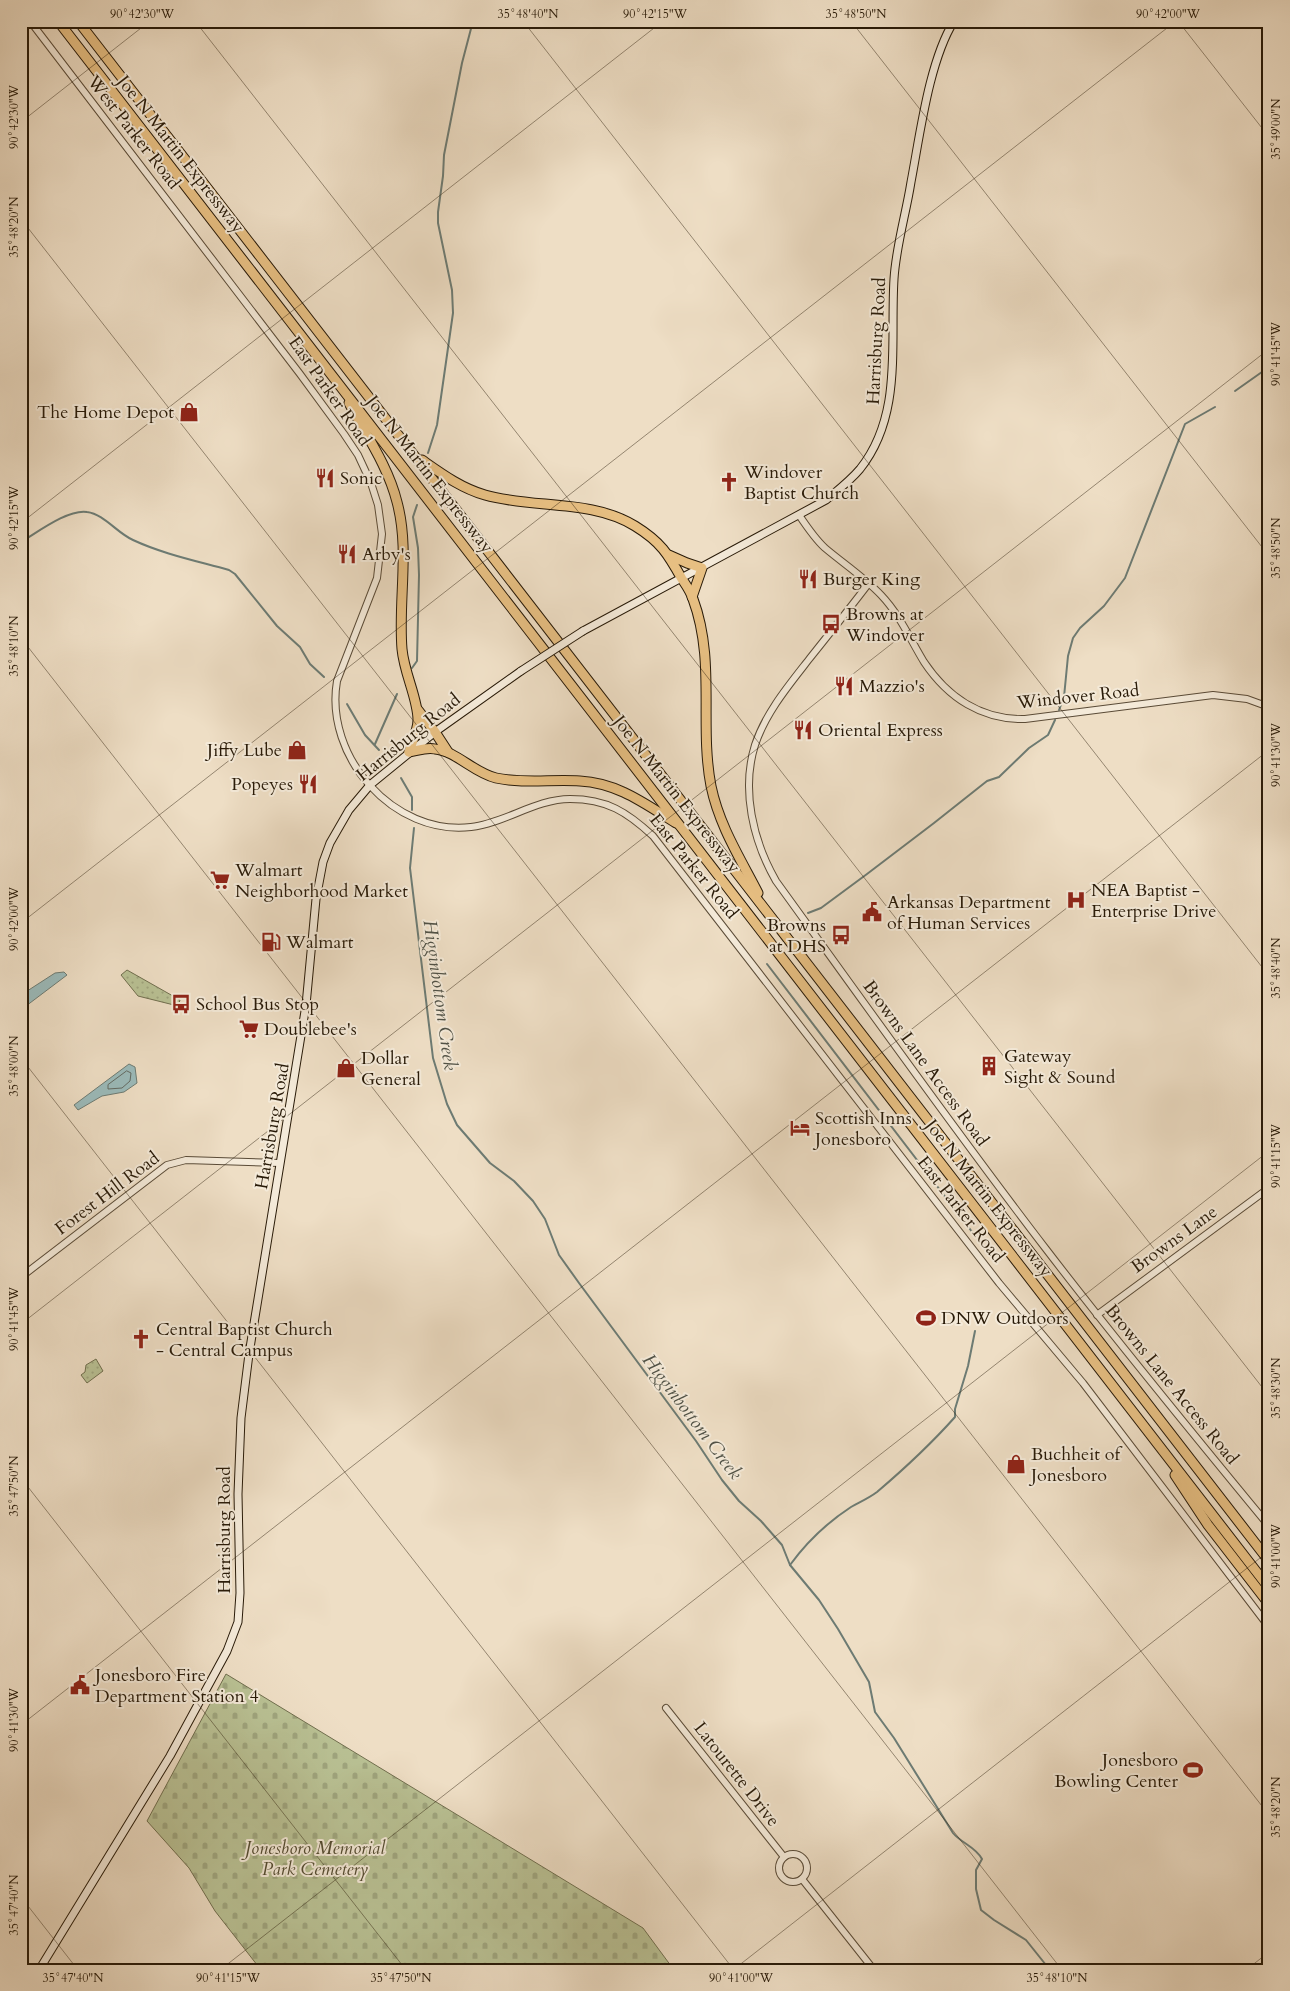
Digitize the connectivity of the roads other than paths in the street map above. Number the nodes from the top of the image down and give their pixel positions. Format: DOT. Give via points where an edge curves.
graph roads {
  1 [pos="30,21"];
  2 [pos="58,21"];
  3 [pos="78,21"];
  4 [pos="954,21"];
  5 [pos="215,261"];
  6 [pos="340,385"];
  7 [pos="416,456"];
  8 [pos="799,515"];
  9 [pos="669,555"];
  10 [pos="702,568"];
  11 [pos="682,579"];
  12 [pos="869,583"];
  13 [pos="692,596"];
  14 [pos="416,706"];
  15 [pos="1269,707"];
  16 [pos="436,732"];
  17 [pos="409,752"];
  18 [pos="450,754"];
  19 [pos="370,785"];
  20 [pos="681,826"];
  21 [pos="769,914"];
  22 [pos="280,1163"];
  23 [pos="1269,1188"];
  24 [pos="21,1277"];
  25 [pos="1097,1315"];
  26 [pos="1151,1436"];
  27 [pos="1269,1526"];
  28 [pos="1269,1561"];
  29 [pos="1269,1588"];
  30 [pos="1269,1604"];
  31 [pos="1269,1627"];
  32 [pos="666,1708"];
  33 [pos="784,1858"];
  34 [pos="802,1879"];
  35 [pos="39,1970"];
  36 [pos="874,1970"];
  1 -- 5 [label="street, West Parker Road"];
  2 -- 6 [label="highway, Joe N Martin Expressway"];
  3 -- 7 [label="highway, Joe N Martin Expressway"];
  4 -- 8 [label="main road, Harrisburg Road" via="934,70 897,256 892,375 886,418 875,446 859,470 826,500"];
  5 -- 19 [label="street, East Parker Road" via="344,434 358,455 378,505 382,534 377,578 336,690 340,733 358,770"];
  6 -- 14 [label="highway" via="387,472 398,502 403,540 402,651"];
  6 -- 20 [label="highway, Joe N Martin Expressway"];
  7 -- 9 [label="highway" via="451,480 485,495 592,510 617,517 646,533"];
  7 -- 21 [label="highway, Joe N Martin Expressway"];
  8 -- 10 [label="main road, Harrisburg Road"];
  8 -- 12 [label="street, Windover Road" via="825,548"];
  9 -- 10 [label="highway"];
  9 -- 11 [label="highway"];
  10 -- 11 [label="main road, Harrisburg Road"];
  10 -- 13 [label="highway"];
  11 -- 13 [label="highway"];
  11 -- 16 [label="main road, Harrisburg Road, bridge" via="583,632 520,671"];
  12 -- 15 [label="street, Windover Road" via="900,618 924,661 942,685 963,702 988,714 1025,719 1213,695 1247,699"];
  12 -- 25 [label="street, Browns Lane Access Road" via="776,703 762,728 755,746 751,774 750,805 757,839 776,881 958,1134"];
  13 -- 21 [label="highway" via="699,618 706,672 708,755 715,802 729,837"];
  14 -- 16 [label="highway" via="422,718"];
  14 -- 17 [label="highway" via="418,721"];
  16 -- 17 [label="main road, Harrisburg Road"];
  16 -- 18 [label="highway"];
  17 -- 18 [label="highway" via="434,748"];
  17 -- 19 [label="main road, Harrisburg Road"];
  18 -- 20 [label="highway" via="480,773 497,778 604,784 631,794"];
  19 -- 22 [label="main road, Harrisburg Road" via="337,831 318,882 306,1005"];
  19 -- 31 [label="street, East Parker Road" via="396,809 437,827 474,827 568,799 595,801 635,818 654,836 989,1269 1062,1356"];
  20 -- 26 [label="highway, Joe N Martin Expressway"];
  21 -- 28 [label="highway, Joe N Martin Expressway"];
  22 -- 24 [label="street, Forest Hill Road" via="186,1160 167,1165"];
  22 -- 35 [label="main road, Harrisburg Road" via="241,1418 238,1494 240,1600 234,1634 170,1756"];
  23 -- 25 [label="street, Browns Lane"];
  25 -- 27 [label="street, Browns Lane Access Road"];
  26 -- 29 [label="highway, Joe N Martin Expressway"];
  26 -- 30 [label="highway" via="1190,1499"];
  32 -- 33 [label="street, Latourette Drive"];
  33 -- 34 [label="street" via="794,1855 802,1858 806,1871"];
  33 -- 34 [label="street" via="779,1870 784,1878 792,1882"];
  34 -- 36 [label="street"];
}
